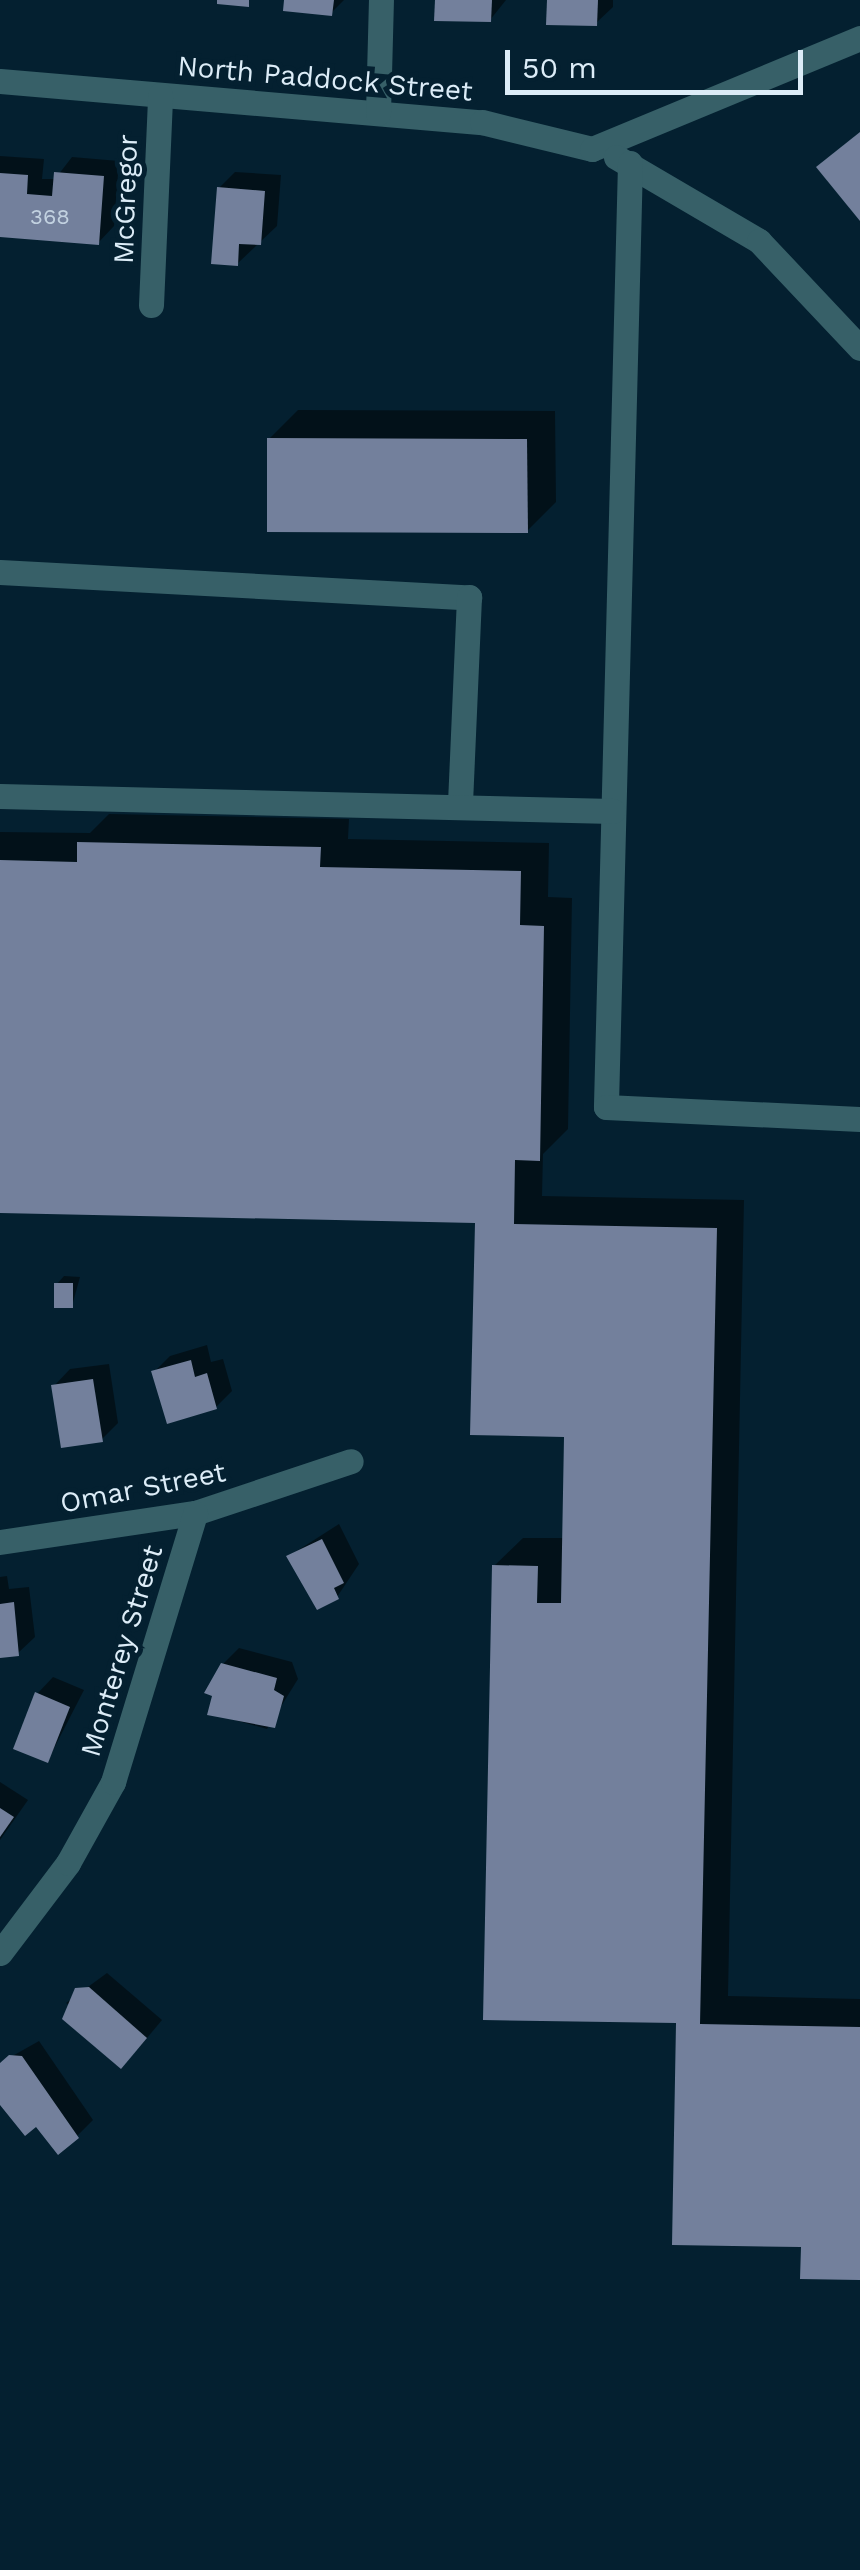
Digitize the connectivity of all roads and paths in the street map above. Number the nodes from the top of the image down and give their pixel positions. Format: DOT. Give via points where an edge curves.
graph roads {
  1 [pos="381,0"];
  2 [pos="860,38"];
  3 [pos="0,81"];
  4 [pos="160,95"];
  5 [pos="378,113"];
  6 [pos="592,148"];
  7 [pos="630,163"];
  8 [pos="151,305"];
  9 [pos="860,348"];
  10 [pos="0,572"];
  11 [pos="0,796"];
  12 [pos="460,806"];
  13 [pos="613,811"];
  14 [pos="860,1119"];
  15 [pos="352,1461"];
  16 [pos="196,1513"];
  17 [pos="0,1542"];
  18 [pos="0,1953"];
  1 -- 5 [label="street"];
  2 -- 6 [label="street"];
  3 -- 4 [label="street, North Paddock Street"];
  4 -- 5 [label="street, North Paddock Street"];
  4 -- 8 [label="street, McGregor"];
  5 -- 6 [label="street, North Paddock Street" via="482,122"];
  6 -- 7 [label="street, North Paddock Street"];
  7 -- 9 [label="street, North Paddock Street" via="759,241"];
  7 -- 13 [label="street"];
  10 -- 12 [label="street" via="470,597"];
  11 -- 12 [label="street"];
  12 -- 13 [label="street"];
  13 -- 14 [label="street" via="606,1108"];
  15 -- 16 [label="street, Omar Street"];
  16 -- 17 [label="street, Omar Street"];
  16 -- 18 [label="street, Monterey Street" via="119,1768 68,1863"];
}
